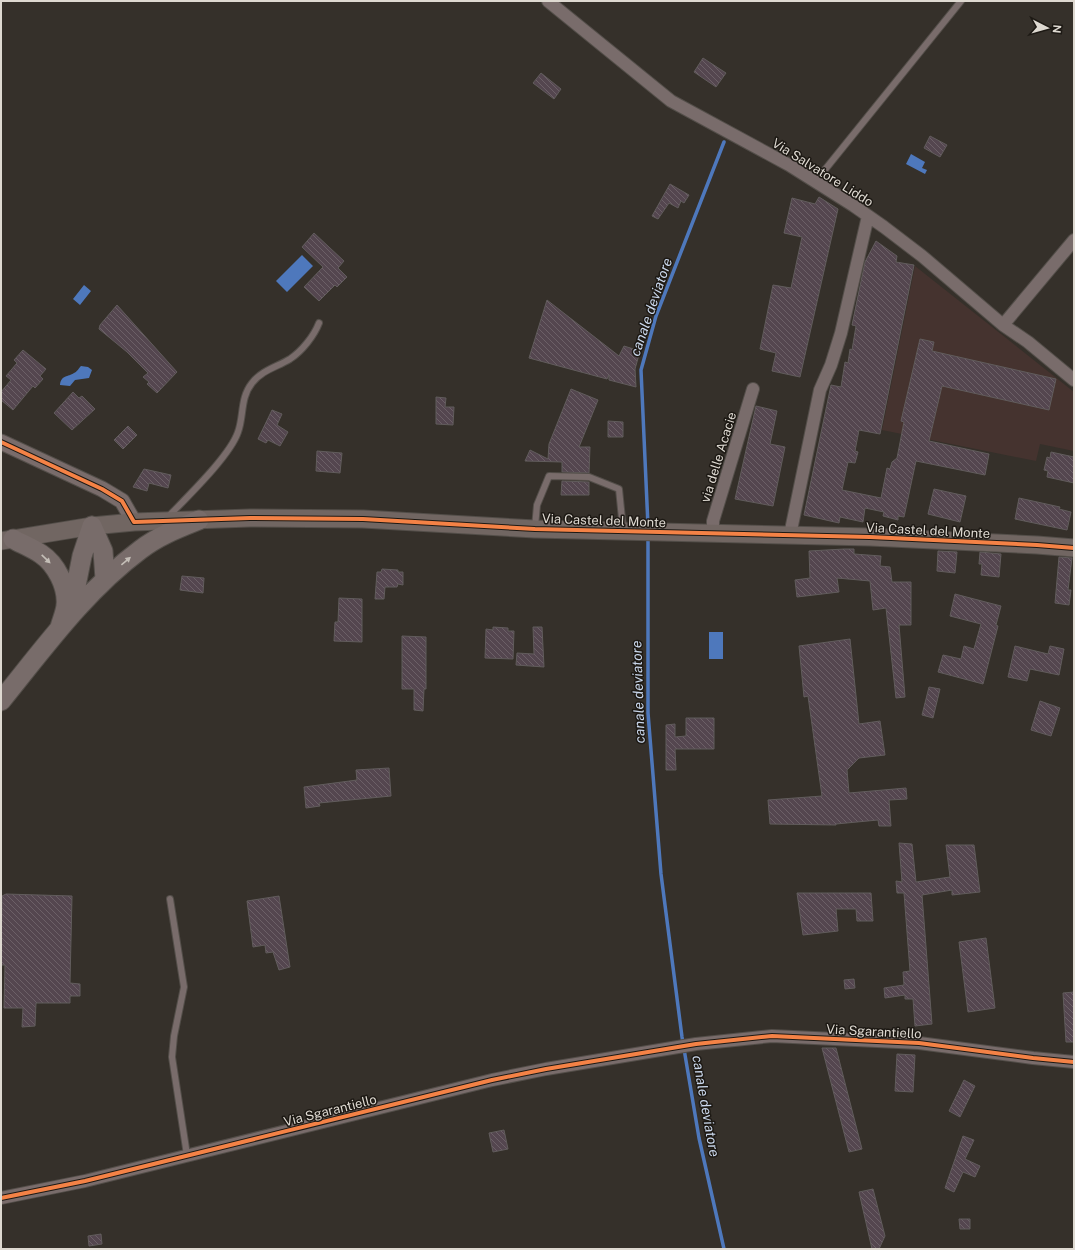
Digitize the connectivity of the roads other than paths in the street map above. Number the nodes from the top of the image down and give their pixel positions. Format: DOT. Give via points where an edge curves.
graph roads {
  1 [pos="548,1"];
  2 [pos="961,1"];
  3 [pos="815,182"];
  4 [pos="868,216"];
  5 [pos="1074,240"];
  6 [pos="319,323"];
  7 [pos="1003,325"];
  8 [pos="1074,380"];
  9 [pos="753,389"];
  10 [pos="1,442"];
  11 [pos="199,520"];
  12 [pos="164,521"];
  13 [pos="134,522"];
  14 [pos="92,526"];
  15 [pos="535,528"];
  16 [pos="639,531"];
  17 [pos="712,533"];
  18 [pos="790,535"];
  19 [pos="7,540"];
  20 [pos="1074,548"];
  21 [pos="105,579"];
  22 [pos="66,605"];
  23 [pos="59,628"];
  24 [pos="1,701"];
  25 [pos="170,899"];
  26 [pos="1074,1062"];
  27 [pos="187,1156"];
  28 [pos="1,1198"];
  1 -- 3 [label="street, Via Salvatore Liddo" via="671,101 789,165"];
  2 -- 3 [label="lane"];
  3 -- 4 [label="street, Via Salvatore Liddo"];
  4 -- 7 [label="street, Via Salvatore Liddo" via="922,256"];
  4 -- 18 [label="street" via="841,333 820,390"];
  5 -- 7 [label="street"];
  6 -- 12 [label="lane" via="306,344 290,358 269,368 251,383 244,397 238,432 231,445"];
  7 -- 8 [label="street, Via Salvatore Liddo"];
  9 -- 17 [label="street, via delle Acacie" via="713,521"];
  10 -- 13 [label="street" via="102,489 122,501"];
  11 -- 12 [label="main road, Via Castel del Monte"];
  11 -- 15 [label="main road, Via Castel del Monte" via="363,519"];
  21 -- 11 [label="main road, one-way" via="140,550 165,534"];
  12 -- 13 [label="main road, Via Castel del Monte"];
  13 -- 14 [label="main road, Via Castel del Monte"];
  14 -- 19 [label="main road, Via Castel del Monte"];
  14 -- 21 [label="main road" via="103,551"];
  14 -- 22 [label="main road" via="76,586"];
  15 -- 16 [label="main road, Via Castel del Monte"];
  15 -- 16 [label="lane" via="537,505 549,476 589,477 619,489"];
  16 -- 17 [label="main road, Via Castel del Monte"];
  17 -- 18 [label="main road, Via Castel del Monte"];
  18 -- 20 [label="main road, Via Castel del Monte"];
  19 -- 22 [label="main road, one-way" via="42,555 52,565 60,577"];
  21 -- 23 [label="main road"];
  22 -- 23 [label="main road"];
  23 -- 24 [label="main road"];
  25 -- 27 [label="lane" via="184,987 172,1057"];
  26 -- 27 [label="street, Via Sgarantiello" via="919,1042 791,1036 737,1039 492,1080"];
  27 -- 28 [label="street, Via Sgarantiello"];
}
